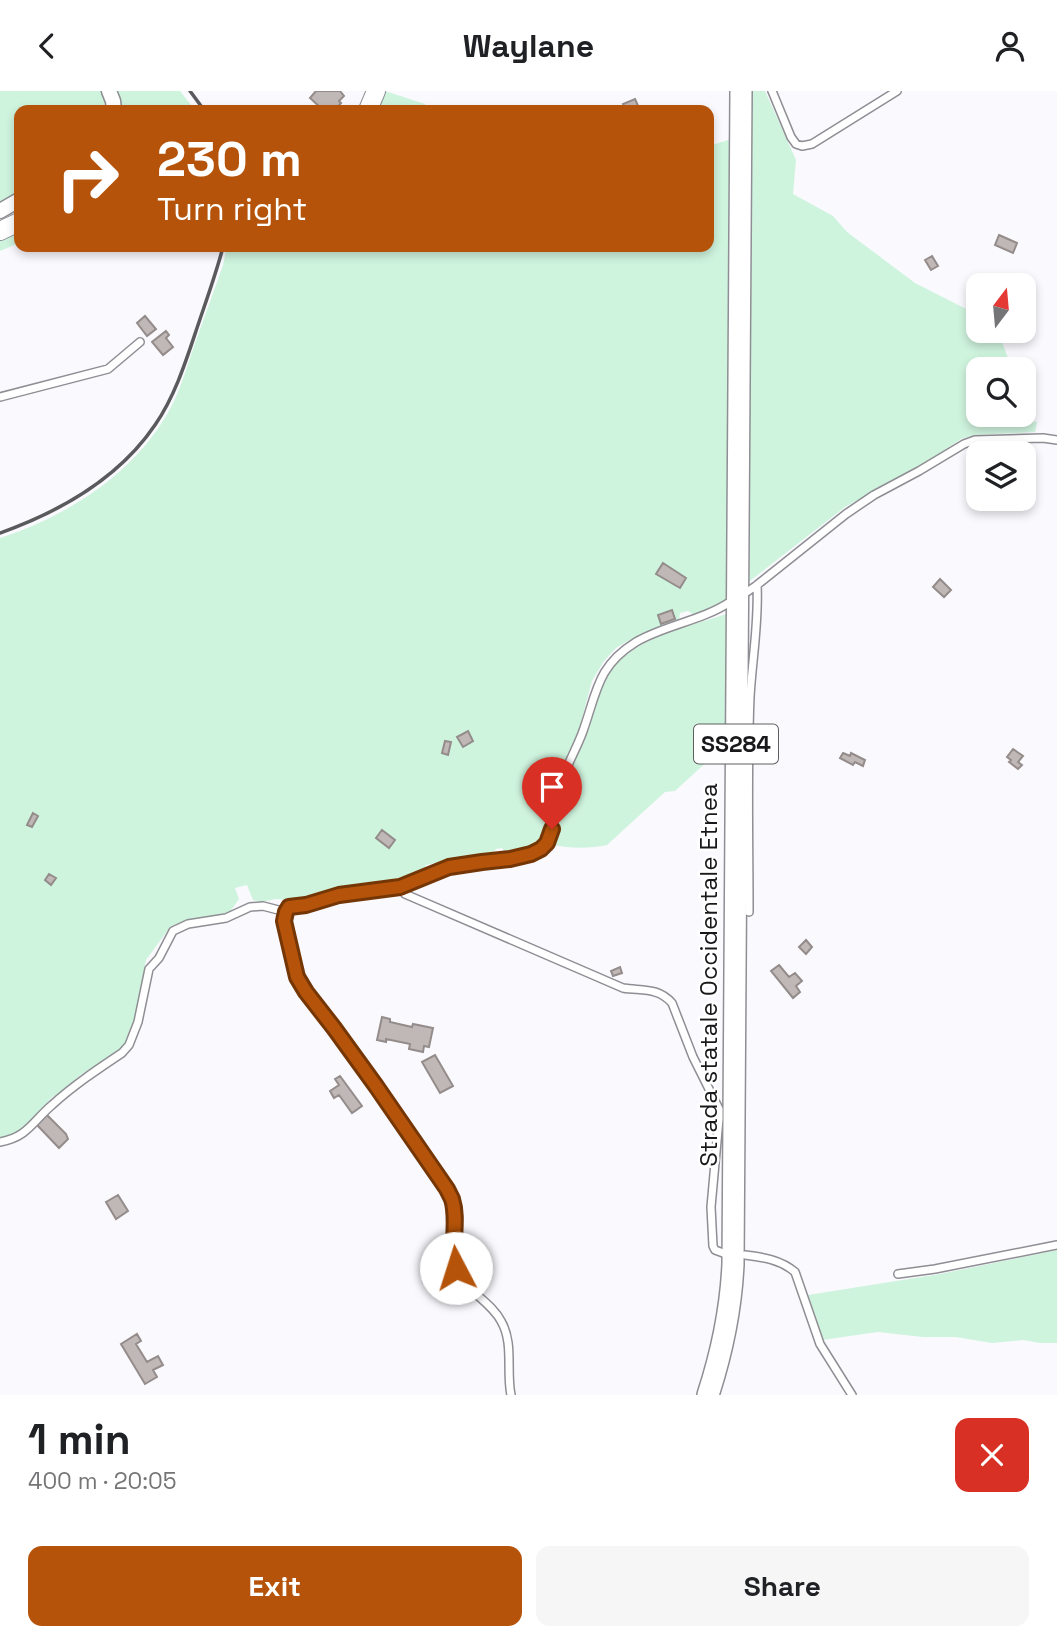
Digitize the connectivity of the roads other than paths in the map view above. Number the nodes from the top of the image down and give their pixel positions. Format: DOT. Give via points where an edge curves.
graph roads {
  1 [pos="741,91"];
  2 [pos="772,91"];
  3 [pos="897,91"];
  4 [pos="139,342"];
  5 [pos="0,397"];
  6 [pos="1057,440"];
  7 [pos="757,585"];
  8 [pos="747,592"];
  9 [pos="730,602"];
  10 [pos="400,887"];
  11 [pos="286,912"];
  12 [pos="749,912"];
  13 [pos="0,1142"];
  14 [pos="1057,1245"];
  15 [pos="726,1254"];
  16 [pos="745,1255"];
  17 [pos="898,1274"];
  18 [pos="511,1395"];
  19 [pos="709,1395"];
  20 [pos="852,1395"];
  1 -- 19 [label="main road, Strada statale Occidentale Etnea / SS284" via="733,1265 726,1330"];
  2 -- 3 [label="lane" via="791,137 802,146"];
  4 -- 5 [label="lane" via="108,369"];
  6 -- 7 [label="lane" via="975,440 964,444 846,514"];
  7 -- 8 [label="lane"];
  7 -- 12 [label="lane" via="759,610 750,698"];
  9 -- 10 [label="lane" via="639,641 612,661 596,688 563,780 550,837 541,849 510,859 449,867"];
  10 -- 11 [label="lane" via="339,895 289,907"];
  10 -- 15 [label="lane" via="405,894 623,988 657,991 672,1003 719,1109 711,1207 713,1245"];
  11 -- 13 [label="lane" via="250,907 173,931 149,968 129,1045 50,1106 22,1135"];
  11 -- 18 [label="lane" via="297,977 452,1199 456,1268 502,1322"];
  14 -- 17 [label="lane"];
  16 -- 20 [label="lane" via="776,1261 795,1272 820,1344"];
}
